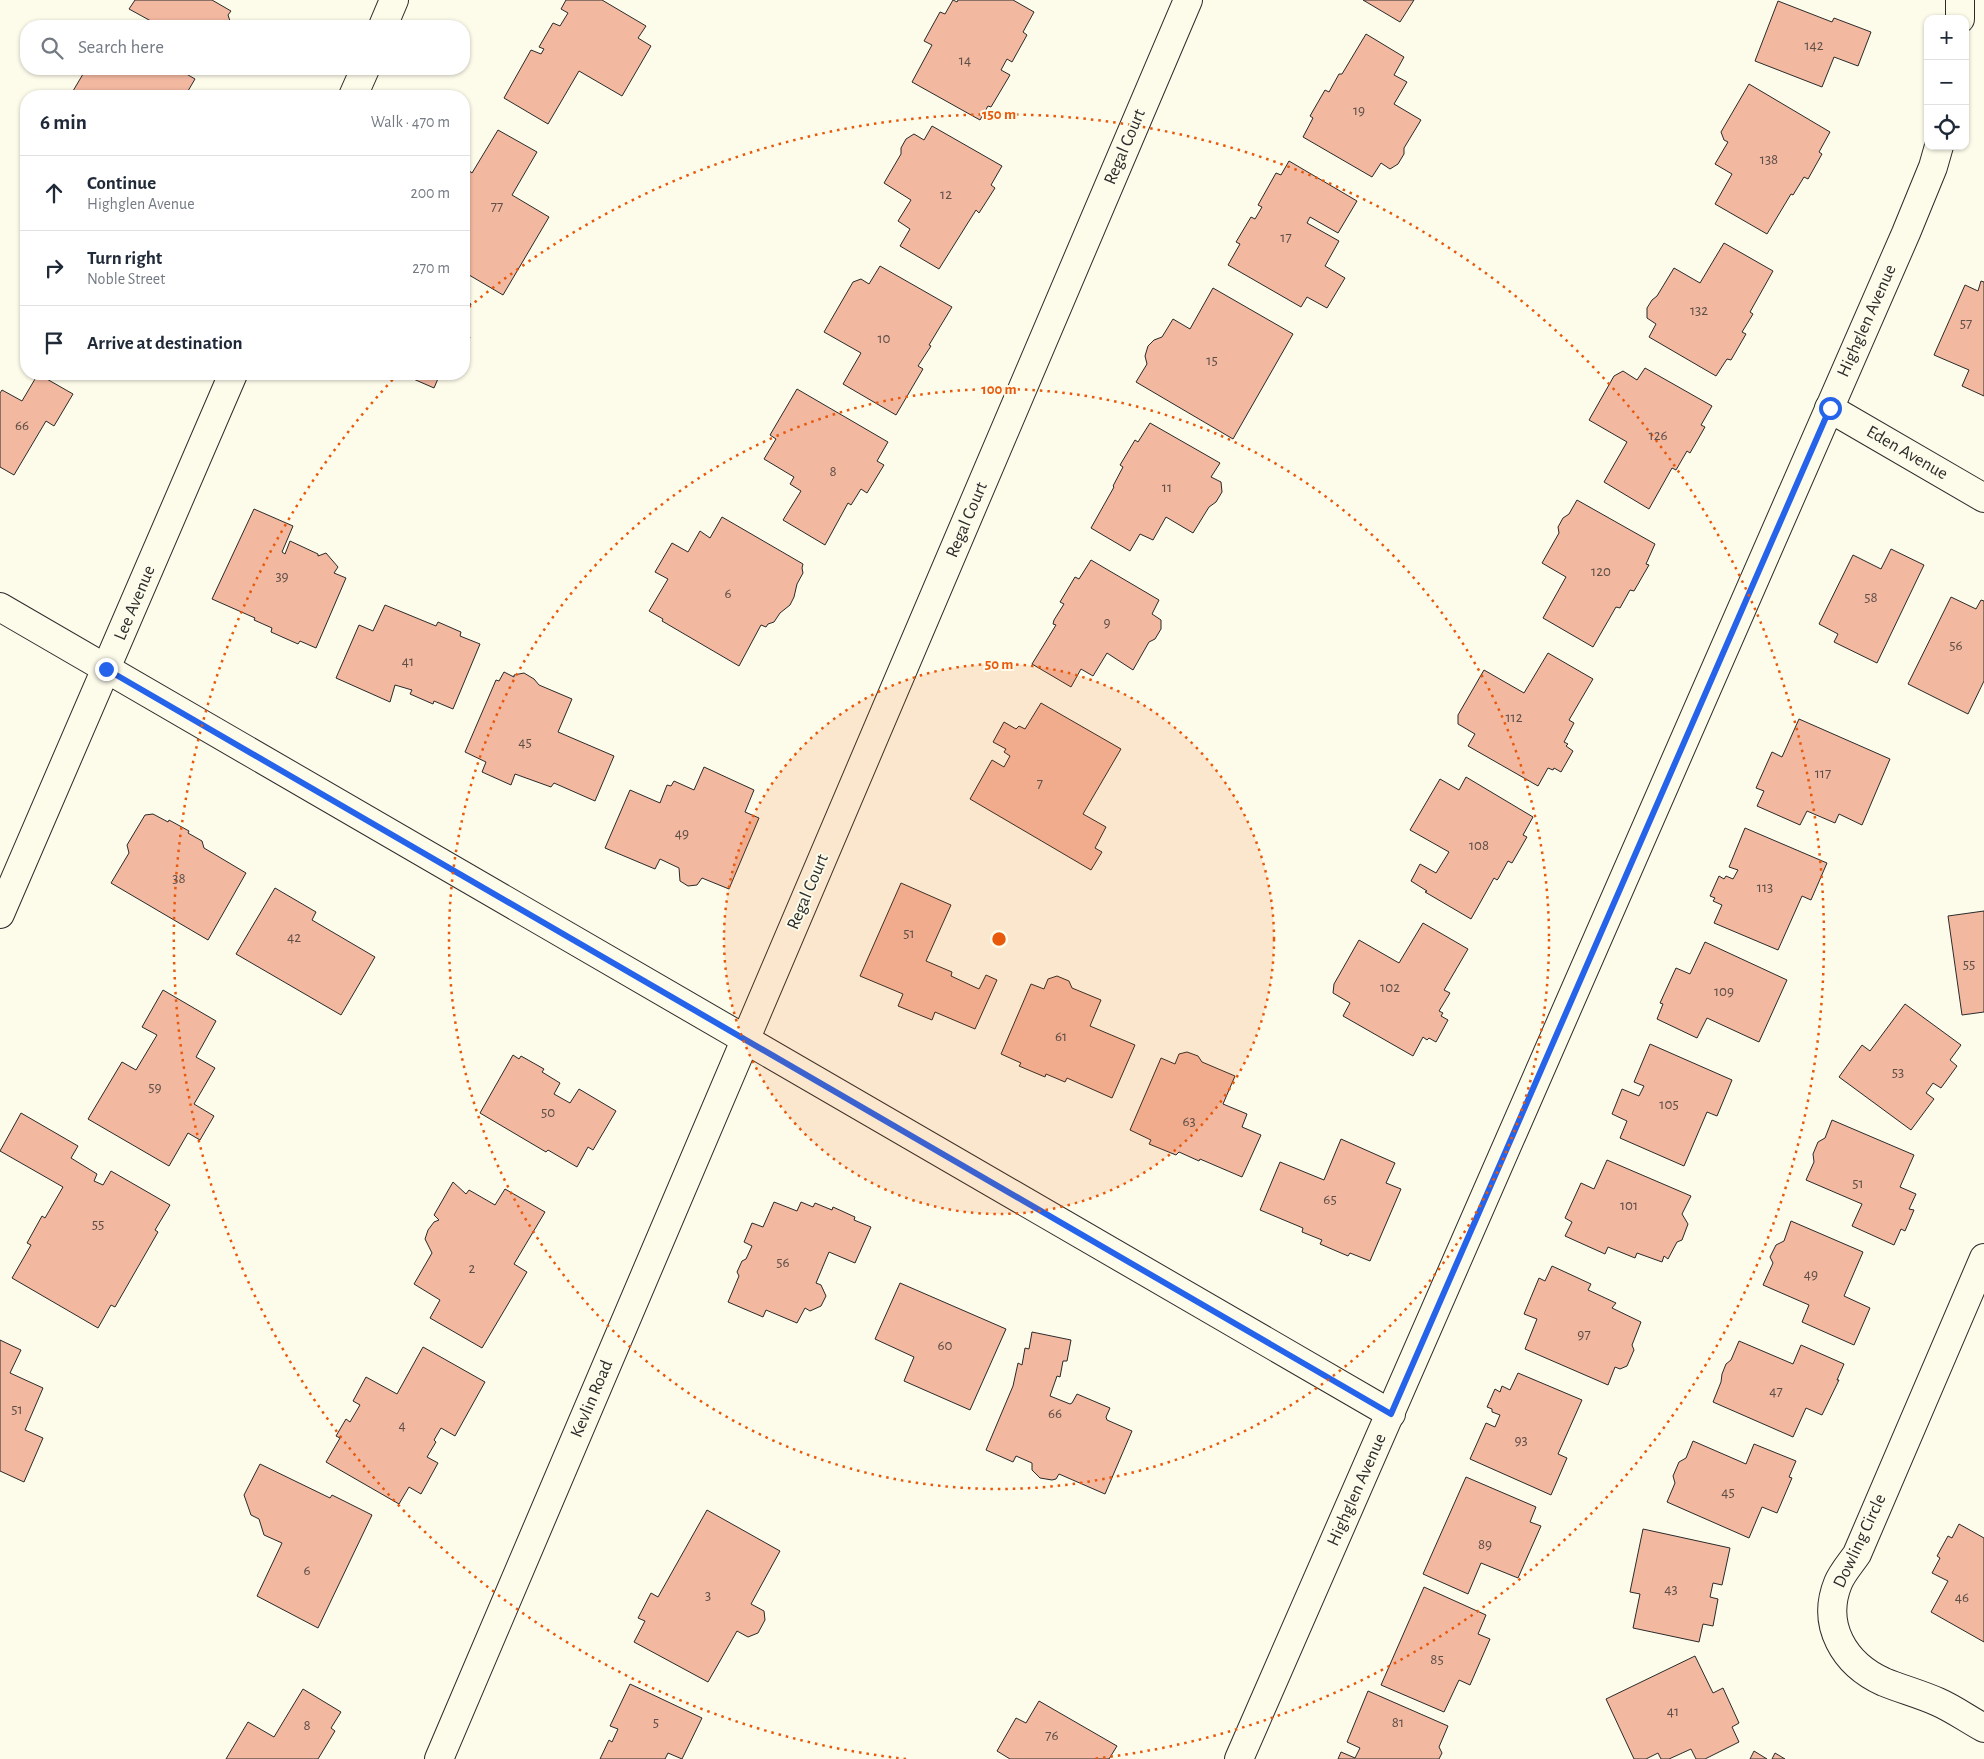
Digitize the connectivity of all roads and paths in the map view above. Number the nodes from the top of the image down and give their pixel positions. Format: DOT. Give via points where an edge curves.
graph roads {
  1 [pos="394,0"];
  2 [pos="1188,0"];
  3 [pos="1960,0"];
  4 [pos="1960,15"];
  5 [pos="386,20"];
  6 [pos="362,75"];
  7 [pos="356,90"];
  8 [pos="1938,150"];
  9 [pos="231,380"];
  10 [pos="1830,408"];
  11 [pos="1984,498"];
  12 [pos="0,607"];
  13 [pos="106,669"];
  14 [pos="0,914"];
  15 [pos="746,1039"];
  16 [pos="1984,1258"];
  17 [pos="1391,1414"];
  18 [pos="1984,1728"];
  19 [pos="439,1759"];
  20 [pos="1239,1759"];
  1 -- 5 [label="street"];
  2 -- 15 [label="street, Regal Court"];
  3 -- 4 [label="street"];
  6 -- 7 [label="street"];
  8 -- 10 [label="street, Highglen Avenue" via="1906,233"];
  9 -- 13 [label="street, Lee Avenue"];
  10 -- 11 [label="street, Eden Avenue"];
  10 -- 17 [label="street, Highglen Avenue"];
  12 -- 13 [label="street"];
  13 -- 14 [label="street, Lee Avenue"];
  13 -- 15 [label="street"];
  15 -- 17 [label="street"];
  15 -- 19 [label="street, Kevlin Road"];
  16 -- 18 [label="street, Dowling Circle" via="1857,1554 1838,1582 1832,1606 1833,1629 1844,1650 1859,1667 1883,1681 1938,1702"];
  17 -- 20 [label="street, Highglen Avenue"];
}
